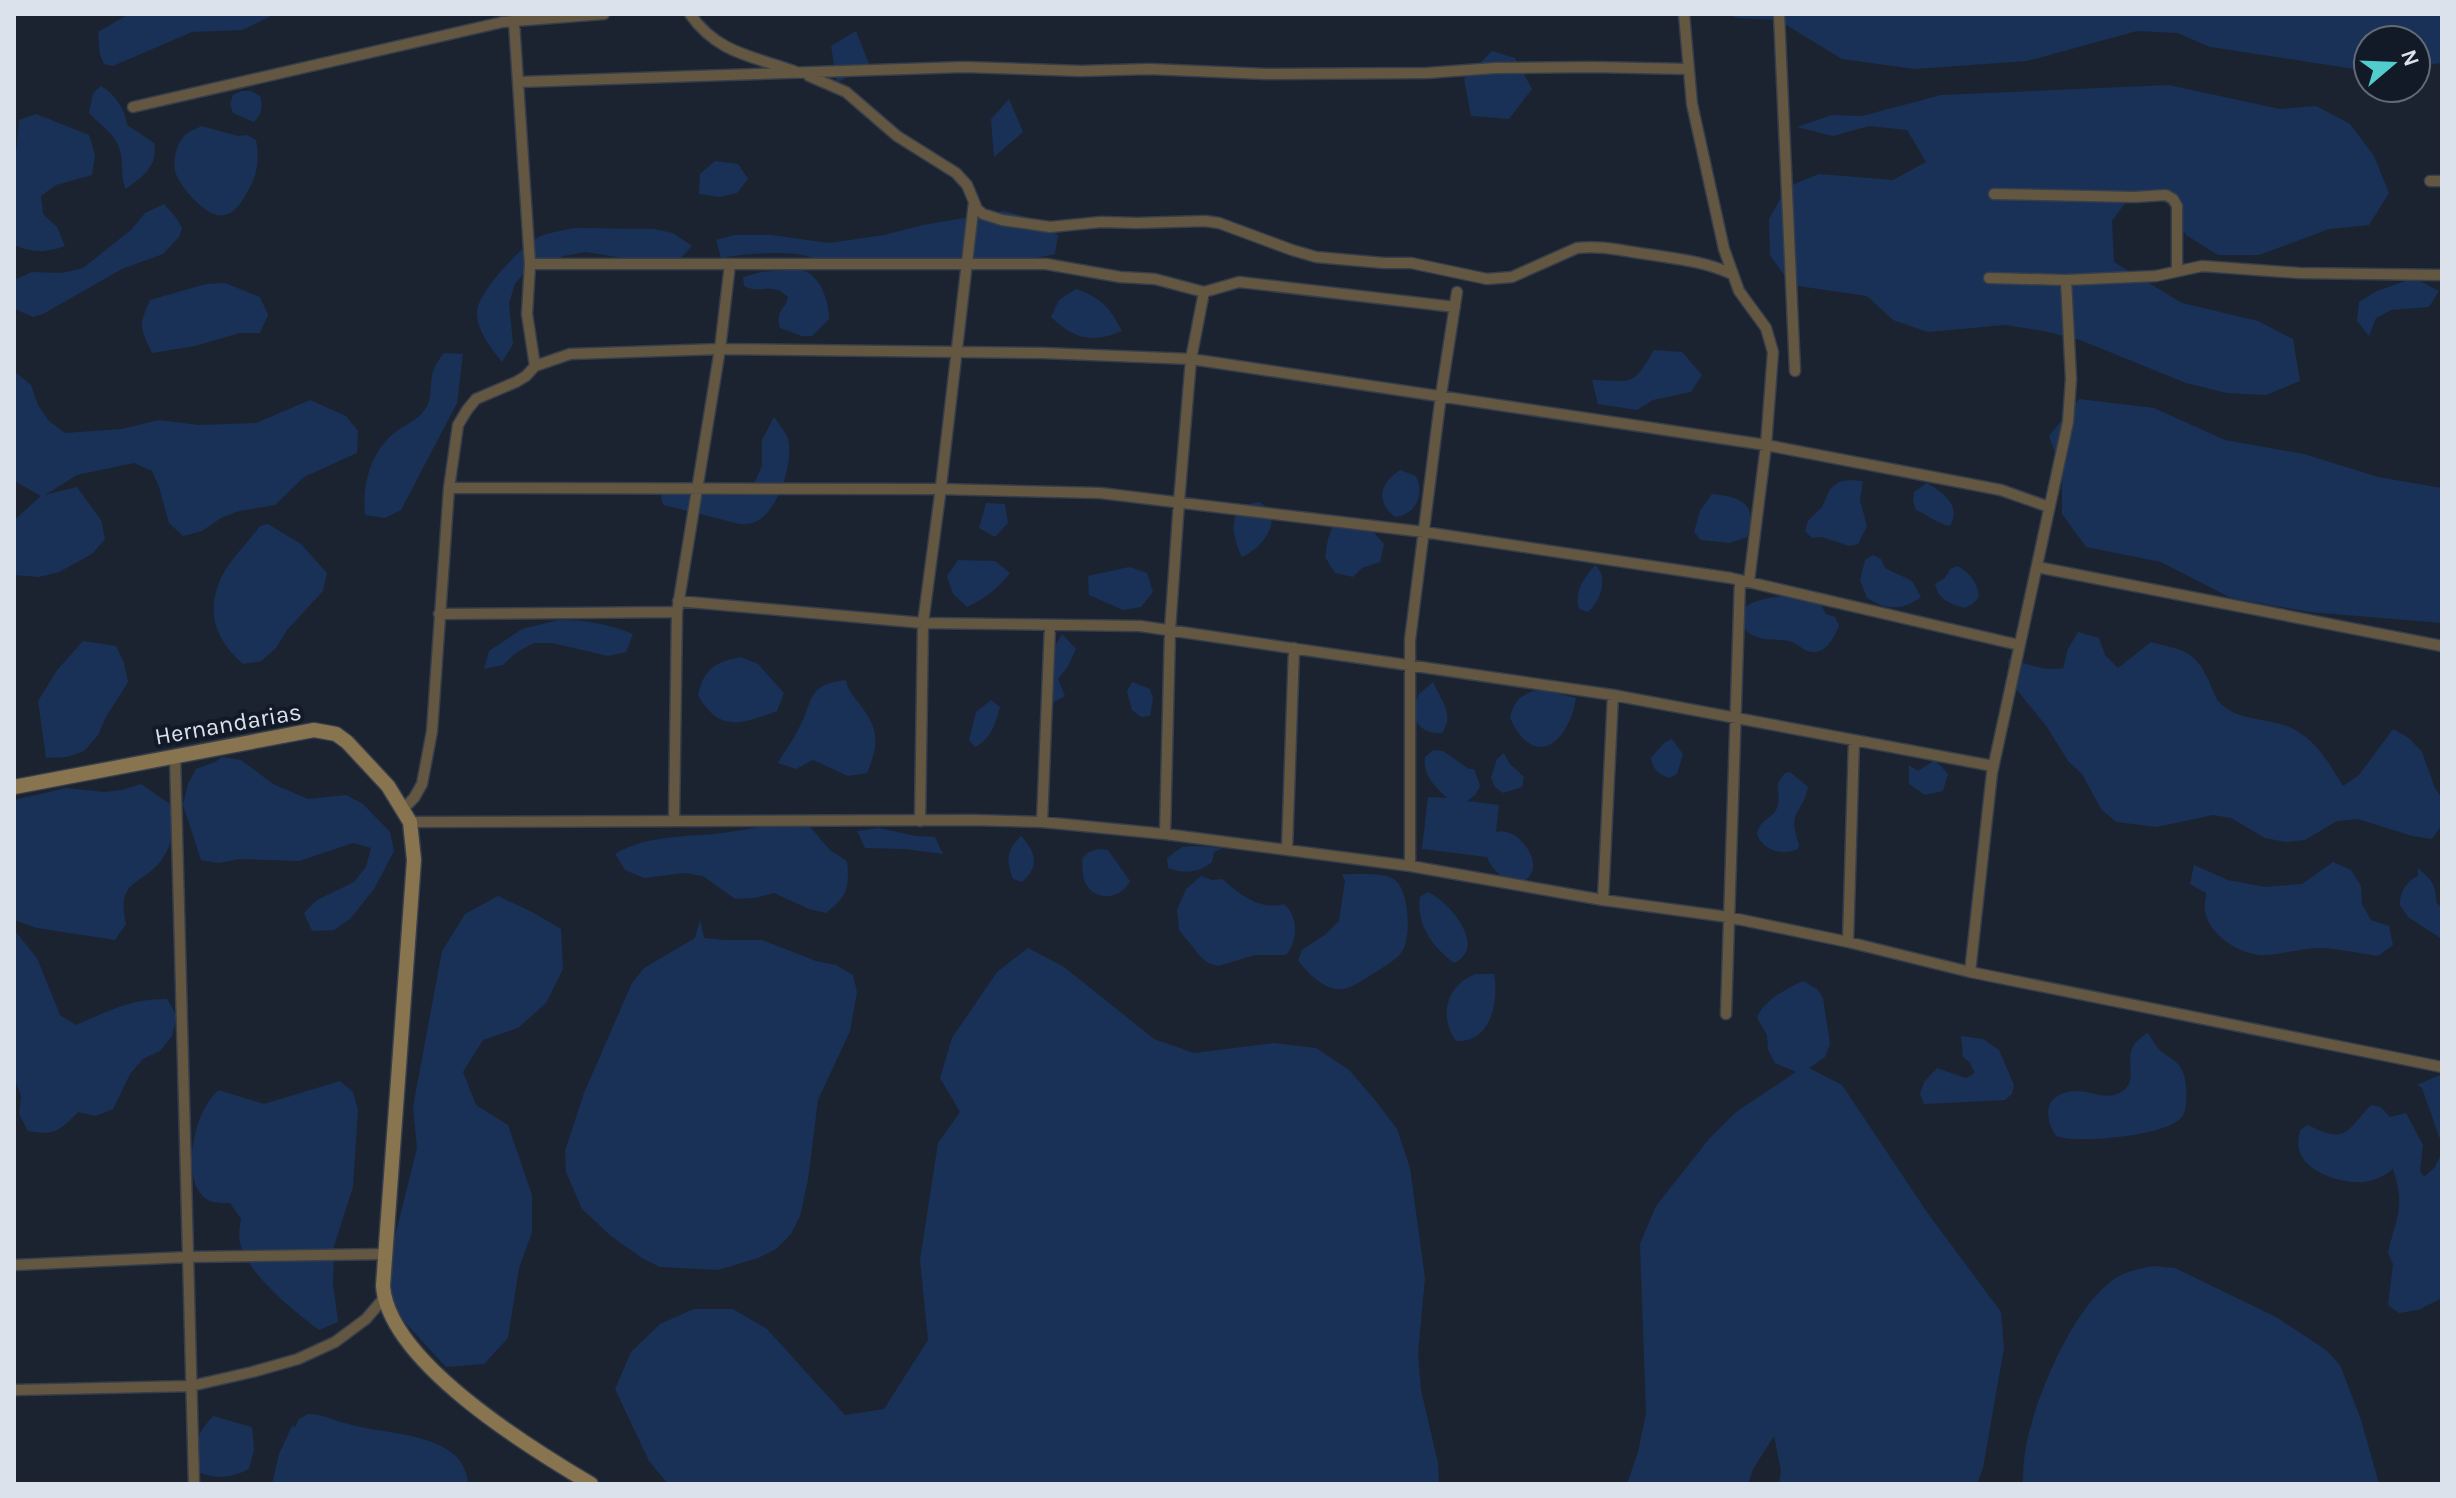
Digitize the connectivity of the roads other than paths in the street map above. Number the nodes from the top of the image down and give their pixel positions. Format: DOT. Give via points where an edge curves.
graph roads {
  1 [pos="604,14"];
  2 [pos="690,14"];
  3 [pos="1684,14"];
  4 [pos="1779,14"];
  5 [pos="507,19"];
  6 [pos="1689,69"];
  7 [pos="800,73"];
  8 [pos="519,82"];
  9 [pos="133,107"];
  10 [pos="1994,194"];
  11 [pos="974,201"];
  12 [pos="530,264"];
  13 [pos="730,264"];
  14 [pos="965,264"];
  15 [pos="2177,270"];
  16 [pos="1732,274"];
  17 [pos="2442,275"];
  18 [pos="1989,278"];
  19 [pos="2066,280"];
  20 [pos="1204,292"];
  21 [pos="1457,292"];
  22 [pos="1455,307"];
  23 [pos="720,349"];
  24 [pos="956,353"];
  25 [pos="1191,359"];
  26 [pos="535,366"];
  27 [pos="1795,371"];
  28 [pos="1441,395"];
  29 [pos="1766,445"];
  30 [pos="449,488"];
  31 [pos="696,488"];
  32 [pos="940,489"];
  33 [pos="1179,502"];
  34 [pos="2049,507"];
  35 [pos="1424,532"];
  36 [pos="2037,567"];
  37 [pos="1744,580"];
  38 [pos="677,606"];
  39 [pos="439,614"];
  40 [pos="923,623"];
  41 [pos="1050,625"];
  42 [pos="1170,630"];
  43 [pos="2019,645"];
  44 [pos="2442,646"];
  45 [pos="1294,648"];
  46 [pos="1410,665"];
  47 [pos="1613,695"];
  48 [pos="1734,718"];
  49 [pos="1854,740"];
  50 [pos="175,756"];
  51 [pos="1993,766"];
  52 [pos="14,787"];
  53 [pos="407,816"];
  54 [pos="674,821"];
  55 [pos="920,821"];
  56 [pos="1042,822"];
  57 [pos="1165,834"];
  58 [pos="1287,850"];
  59 [pos="1410,866"];
  60 [pos="1603,900"];
  61 [pos="1728,917"];
  62 [pos="1848,942"];
  63 [pos="1970,972"];
  64 [pos="1726,1014"];
  65 [pos="2442,1067"];
  66 [pos="385,1254"];
  67 [pos="188,1257"];
  68 [pos="14,1265"];
  69 [pos="384,1298"];
  70 [pos="191,1386"];
  71 [pos="14,1390"];
  72 [pos="194,1484"];
  73 [pos="591,1484"];
  1 -- 5 [label="street"];
  2 -- 7 [label="street" via="725,47"];
  3 -- 6 [label="street"];
  4 -- 27 [label="street"];
  5 -- 8 [label="street"];
  5 -- 9 [label="street"];
  6 -- 7 [label="street" via="1266,74 964,67"];
  6 -- 16 [label="street" via="1692,104"];
  7 -- 8 [label="street"];
  7 -- 11 [label="street" via="846,92 897,136 956,173"];
  8 -- 12 [label="street"];
  10 -- 15 [label="street" via="2166,195 2177,206"];
  11 -- 14 [label="street"];
  11 -- 16 [label="street" via="983,214 1050,227 1219,223 1316,257 1411,263 1487,279 1512,277 1588,247 1700,262"];
  12 -- 13 [label="street"];
  12 -- 26 [label="street" via="527,314"];
  13 -- 14 [label="street"];
  13 -- 23 [label="street"];
  14 -- 20 [label="street" via="1046,264 1155,279"];
  14 -- 24 [label="street"];
  15 -- 17 [label="street" via="2202,266"];
  15 -- 19 [label="street" via="2156,276"];
  16 -- 29 [label="street" via="1766,328 1773,352"];
  18 -- 19 [label="street"];
  19 -- 34 [label="street" via="2068,422"];
  20 -- 22 [label="street" via="1243,282"];
  20 -- 25 [label="street"];
  21 -- 22 [label="street"];
  22 -- 28 [label="street"];
  23 -- 24 [label="street"];
  23 -- 26 [label="street" via="586,353"];
  23 -- 31 [label="street"];
  24 -- 25 [label="street"];
  24 -- 32 [label="street"];
  25 -- 28 [label="street"];
  25 -- 33 [label="street"];
  26 -- 30 [label="street" via="526,376 476,399 467,410 458,425"];
  28 -- 29 [label="street"];
  28 -- 35 [label="street"];
  29 -- 34 [label="street" via="2001,490"];
  29 -- 37 [label="street"];
  30 -- 31 [label="street"];
  30 -- 39 [label="street"];
  31 -- 32 [label="street"];
  31 -- 38 [label="street"];
  32 -- 33 [label="street" via="1100,493"];
  32 -- 40 [label="street"];
  33 -- 35 [label="street"];
  33 -- 42 [label="street"];
  34 -- 36 [label="street"];
  35 -- 37 [label="street"];
  35 -- 46 [label="street"];
  36 -- 43 [label="street"];
  36 -- 44 [label="street"];
  37 -- 43 [label="street"];
  37 -- 48 [label="street"];
  38 -- 39 [label="street"];
  38 -- 40 [label="street"];
  38 -- 54 [label="street"];
  39 -- 53 [label="street" via="432,731 422,784"];
  40 -- 41 [label="street"];
  40 -- 55 [label="street"];
  41 -- 42 [label="street"];
  41 -- 56 [label="street"];
  42 -- 45 [label="street"];
  42 -- 57 [label="street"];
  43 -- 51 [label="street"];
  45 -- 46 [label="street"];
  45 -- 58 [label="street"];
  46 -- 47 [label="street"];
  46 -- 59 [label="street"];
  47 -- 48 [label="street"];
  47 -- 60 [label="street"];
  48 -- 49 [label="street"];
  48 -- 61 [label="street"];
  49 -- 51 [label="street"];
  49 -- 62 [label="street"];
  50 -- 52 [label="street, Hernandarias"];
  50 -- 53 [label="street, Hernandarias" via="325,730 347,742 388,786"];
  50 -- 67 [label="street"];
  51 -- 63 [label="street"];
  53 -- 54 [label="street"];
  53 -- 66 [label="street" via="414,860"];
  54 -- 55 [label="street"];
  55 -- 56 [label="street"];
  56 -- 57 [label="street"];
  57 -- 58 [label="street"];
  58 -- 59 [label="street"];
  59 -- 60 [label="street"];
  60 -- 61 [label="street"];
  61 -- 62 [label="street"];
  61 -- 64 [label="street"];
  62 -- 63 [label="street"];
  63 -- 65 [label="street"];
  66 -- 67 [label="street"];
  66 -- 69 [label="street"];
  67 -- 68 [label="street"];
  67 -- 70 [label="street"];
  69 -- 70 [label="street" via="335,1342 298,1359"];
  69 -- 73 [label="street" via="411,1344 453,1388 515,1437"];
  70 -- 71 [label="street"];
  70 -- 72 [label="street"];
}
